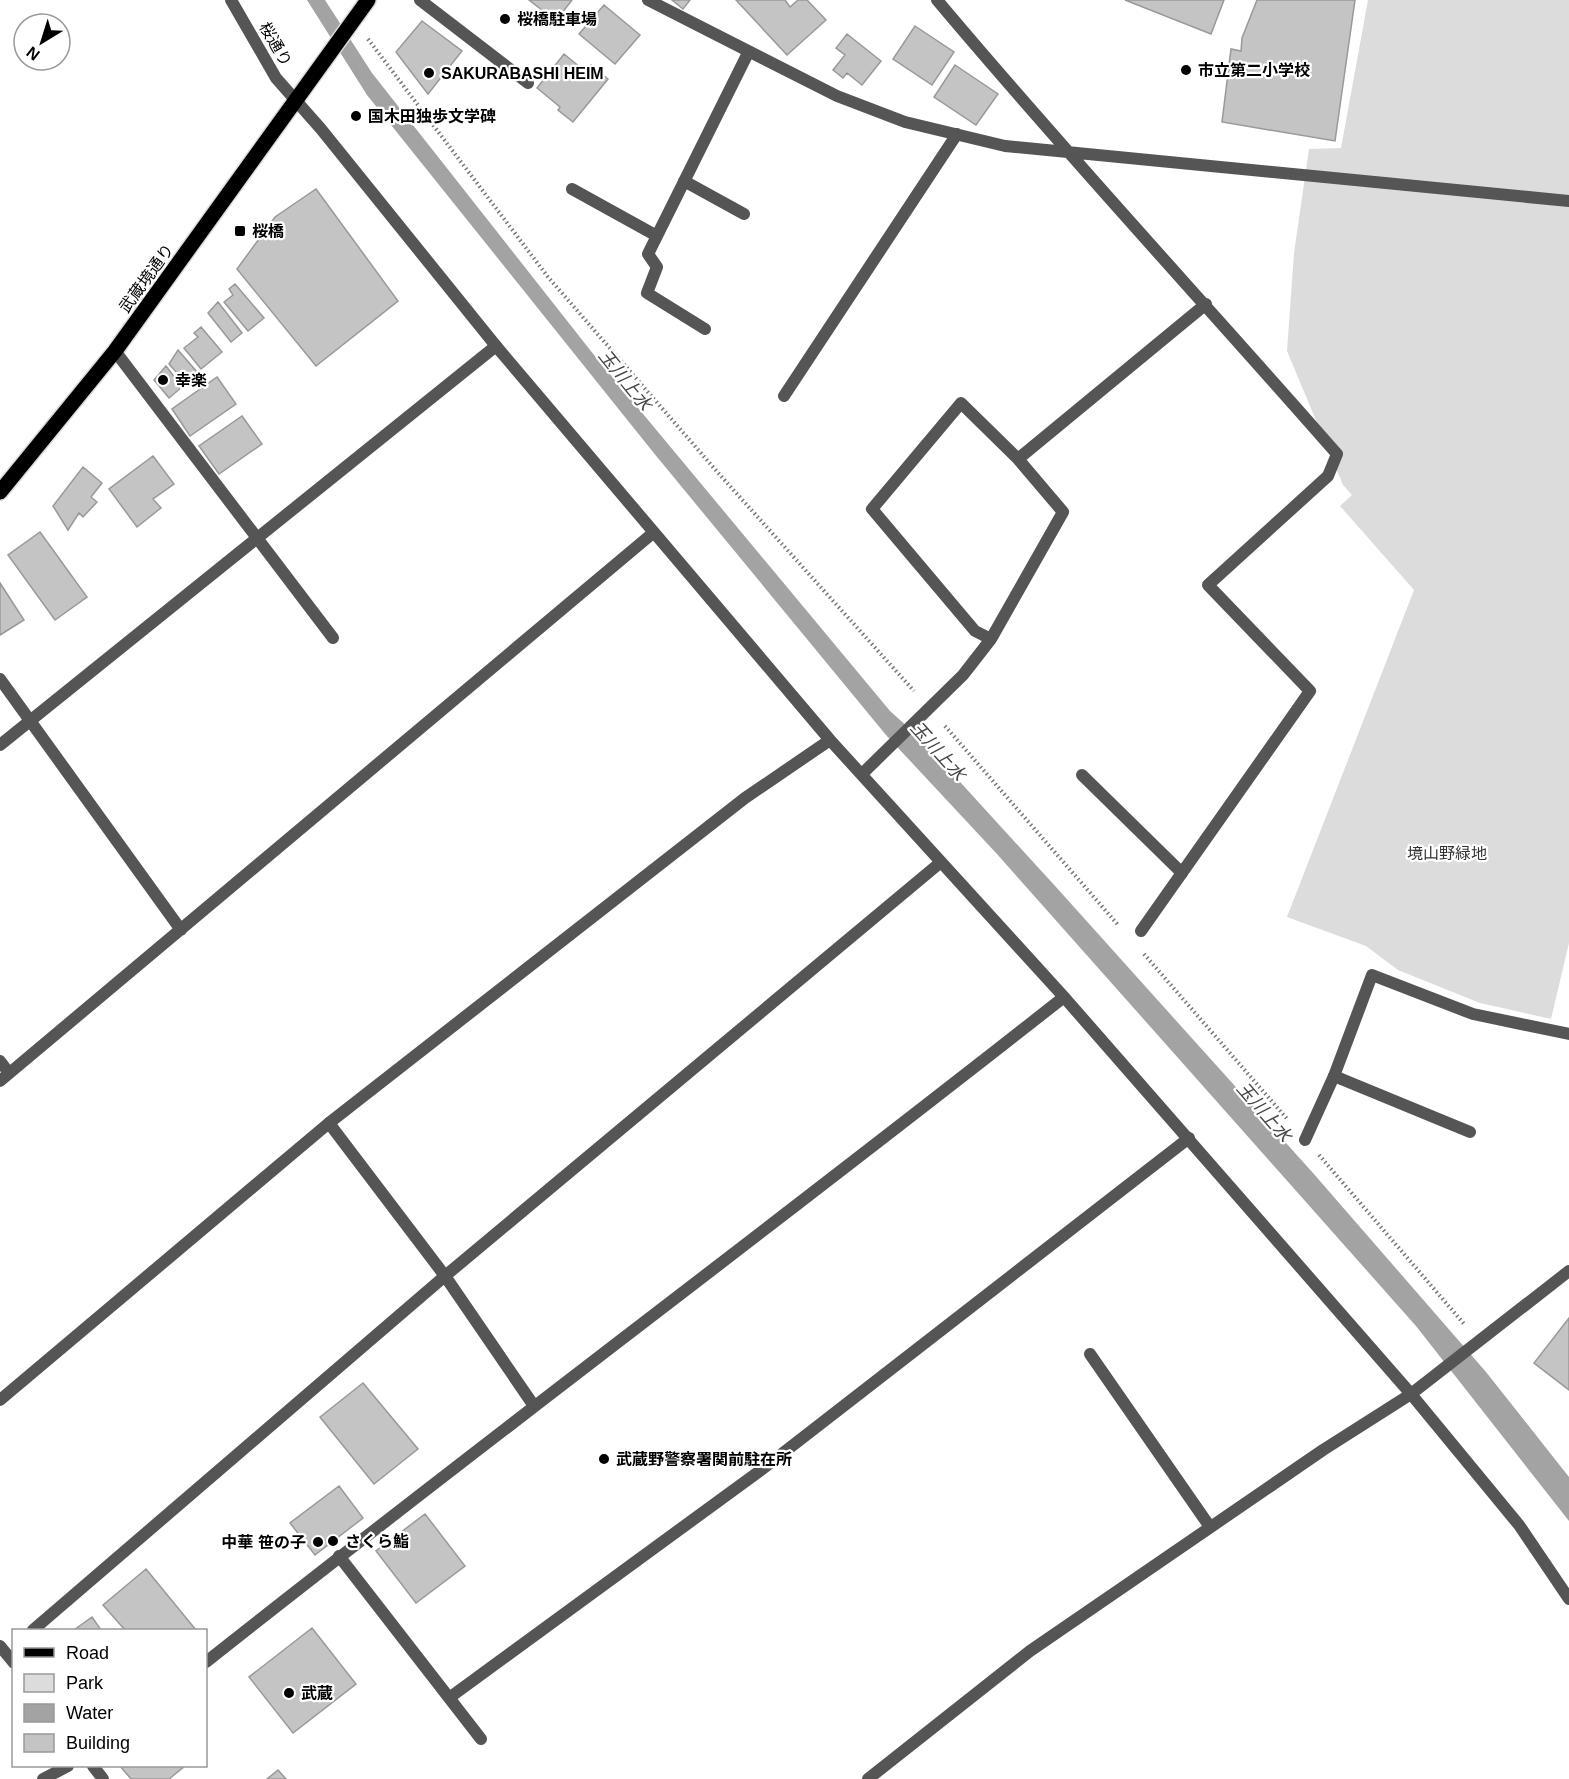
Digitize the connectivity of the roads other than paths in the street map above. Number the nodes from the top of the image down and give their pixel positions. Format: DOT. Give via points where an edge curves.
graph roads {
  1 [pos="231,0"];
  2 [pos="368,0"];
  3 [pos="420,0"];
  4 [pos="648,0"];
  5 [pos="937,0"];
  6 [pos="748,53"];
  7 [pos="528,83"];
  8 [pos="295,103"];
  9 [pos="957,134"];
  10 [pos="1066,153"];
  11 [pos="684,181"];
  12 [pos="572,189"];
  13 [pos="1569,201"];
  14 [pos="744,214"];
  15 [pos="657,236"];
  16 [pos="1206,304"];
  17 [pos="705,329"];
  18 [pos="496,346"];
  19 [pos="115,351"];
  20 [pos="784,396"];
  21 [pos="1018,459"];
  22 [pos="0,492"];
  23 [pos="653,533"];
  24 [pos="258,539"];
  25 [pos="333,638"];
  26 [pos="991,639"];
  27 [pos="0,679"];
  28 [pos="30,721"];
  29 [pos="830,740"];
  30 [pos="0,745"];
  31 [pos="862,774"];
  32 [pos="1082,775"];
  33 [pos="941,862"];
  34 [pos="1182,873"];
  35 [pos="181,930"];
  36 [pos="1141,931"];
  37 [pos="1064,997"];
  38 [pos="1569,1034"];
  39 [pos="0,1061"];
  40 [pos="4,1077"];
  41 [pos="1334,1077"];
  42 [pos="329,1123"];
  43 [pos="1470,1132"];
  44 [pos="1189,1138"];
  45 [pos="1305,1140"];
  46 [pos="1569,1271"];
  47 [pos="445,1276"];
  48 [pos="1090,1354"];
  49 [pos="1411,1394"];
  50 [pos="0,1400"];
  51 [pos="534,1406"];
  52 [pos="1210,1527"];
  53 [pos="339,1556"];
  54 [pos="1569,1599"];
  55 [pos="34,1629"];
  56 [pos="207,1661"];
  57 [pos="449,1698"];
  58 [pos="481,1739"];
  59 [pos="66,1767"];
  60 [pos="94,1767"];
  61 [pos="43,1779"];
  62 [pos="103,1779"];
  63 [pos="868,1779"];
  1 -- 8 [label="street, 桜通り"];
  2 -- 8 [label="main road, 武蔵境通り"];
  3 -- 7 [label="street"];
  4 -- 6 [label="street"];
  5 -- 10 [label="street"];
  6 -- 9 [label="street" via="837,96 905,122"];
  6 -- 11 [label="street"];
  8 -- 18 [label="street, 桜通り" via="321,129"];
  8 -- 19 [label="main road, 武蔵境通り"];
  9 -- 10 [label="street" via="1005,146"];
  9 -- 20 [label="street"];
  10 -- 13 [label="street"];
  10 -- 16 [label="street"];
  11 -- 14 [label="street"];
  11 -- 15 [label="street"];
  12 -- 15 [label="street"];
  15 -- 17 [label="street" via="648,254 657,267 647,293"];
  16 -- 21 [label="street"];
  16 -- 34 [label="street" via="1337,454 1328,476 1208,585 1310,691"];
  18 -- 23 [label="street, 桜通り"];
  18 -- 24 [label="street"];
  19 -- 22 [label="main road, 武蔵境通り"];
  19 -- 24 [label="street"];
  21 -- 26 [label="street" via="1063,512"];
  21 -- 26 [label="street" via="961,403 872,509 975,631"];
  23 -- 29 [label="street, 桜通り"];
  23 -- 35 [label="street"];
  24 -- 25 [label="street"];
  24 -- 28 [label="street"];
  26 -- 31 [label="street" via="963,675"];
  27 -- 28 [label="street"];
  28 -- 30 [label="street"];
  28 -- 35 [label="street"];
  29 -- 31 [label="street, 桜通り"];
  29 -- 42 [label="street" via="745,798"];
  31 -- 33 [label="street, 桜通り"];
  32 -- 34 [label="street"];
  33 -- 37 [label="street, 桜通り"];
  33 -- 47 [label="street"];
  34 -- 36 [label="street"];
  35 -- 40 [label="street"];
  37 -- 44 [label="street, 桜通り"];
  37 -- 51 [label="street" via="847,1169"];
  38 -- 41 [label="street" via="1473,1014 1372,975"];
  39 -- 40 [label="street"];
  41 -- 43 [label="street"];
  41 -- 45 [label="street"];
  42 -- 47 [label="street"];
  42 -- 50 [label="street"];
  44 -- 49 [label="street, 桜通り"];
  44 -- 57 [label="street" via="761,1470"];
  46 -- 49 [label="street"];
  47 -- 51 [label="street"];
  47 -- 55 [label="street"];
  48 -- 52 [label="street"];
  49 -- 52 [label="street"];
  49 -- 54 [label="street, 桜通り" via="1519,1525"];
  51 -- 53 [label="street"];
  52 -- 63 [label="street" via="1030,1651"];
  53 -- 56 [label="street"];
  53 -- 57 [label="street"];
  57 -- 58 [label="street"];
  59 -- 61 [label="street"];
  60 -- 62 [label="street"];
}
